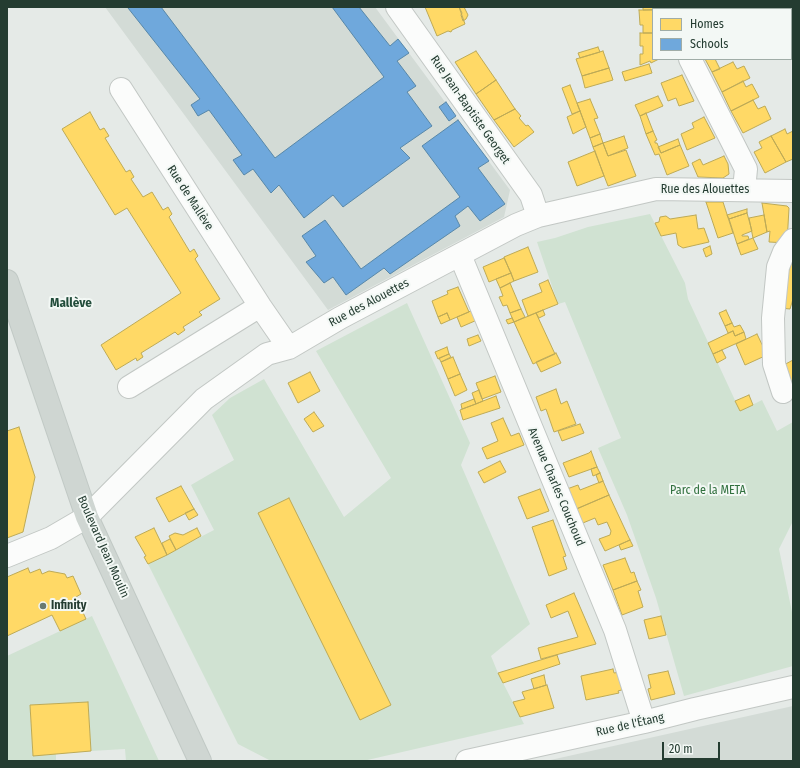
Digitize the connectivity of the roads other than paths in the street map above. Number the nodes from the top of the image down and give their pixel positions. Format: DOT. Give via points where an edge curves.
graph roads {
  1 [pos="397,7"];
  2 [pos="691,60"];
  3 [pos="121,89"];
  4 [pos="744,190"];
  5 [pos="793,191"];
  6 [pos="538,216"];
  7 [pos="793,240"];
  8 [pos="460,256"];
  9 [pos="7,282"];
  10 [pos="260,306"];
  11 [pos="289,348"];
  12 [pos="128,387"];
  13 [pos="783,392"];
  14 [pos="87,517"];
  15 [pos="7,556"];
  16 [pos="793,687"];
  17 [pos="644,722"];
  18 [pos="515,756"];
  19 [pos="200,761"];
  20 [pos="467,761"];
  1 -- 6 [label="street, Rue Jean-Baptiste Georget" via="531,195"];
  2 -- 4 [label="street" via="746,169"];
  3 -- 10 [label="street, Rue de Mallève"];
  4 -- 5 [label="street, Rue des Alouettes"];
  4 -- 6 [label="street, Rue des Alouettes" via="656,189"];
  6 -- 8 [label="street, Rue des Alouettes" via="516,225"];
  7 -- 13 [label="street" via="784,252 778,267 773,318 774,364"];
  8 -- 11 [label="street, Rue des Alouettes" via="340,318"];
  8 -- 17 [label="street, Avenue Charles Couchoud" via="615,630"];
  9 -- 14 [label="main road, Boulevard Jean Moulin"];
  10 -- 11 [label="street, Rue de Mallève"];
  10 -- 12 [label="street"];
  11 -- 14 [label="street, Rue des Alouettes" via="267,354 204,398"];
  14 -- 15 [label="street, Rue des Alouettes" via="51,538"];
  14 -- 19 [label="main road, Boulevard Jean Moulin"];
  16 -- 17 [label="street, Rue de l'Étang"];
  17 -- 18 [label="street, Rue de l'Étang"];
  18 -- 20 [label="street, Rue de l'Étang"];
}
